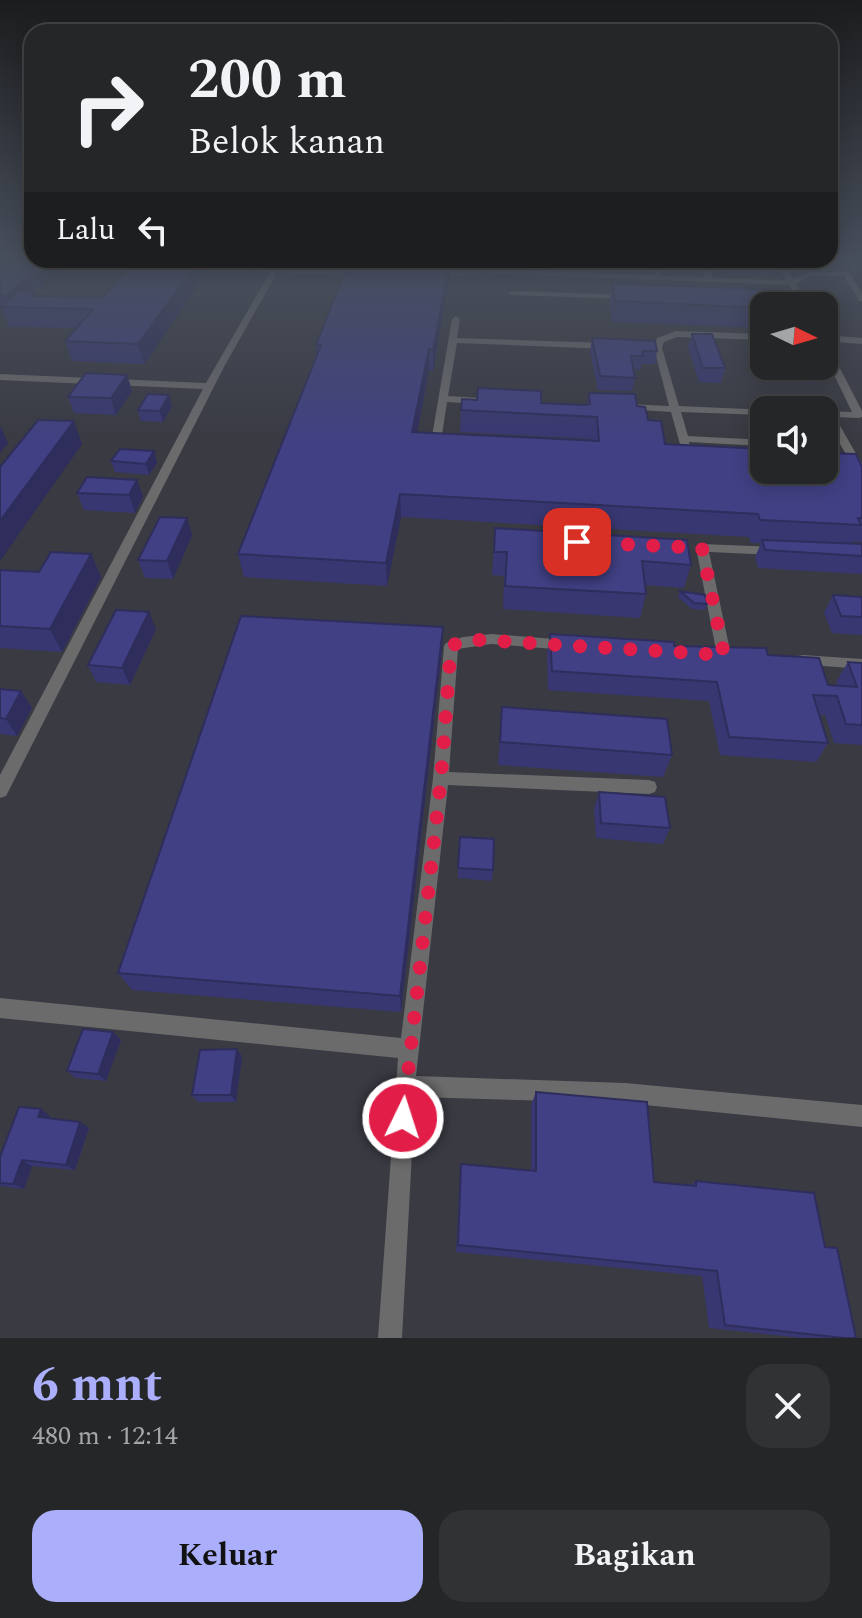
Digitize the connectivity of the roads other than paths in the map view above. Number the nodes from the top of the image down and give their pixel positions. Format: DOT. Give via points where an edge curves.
graph roads {
  1 [pos="245,322"];
  2 [pos="455,322"];
  3 [pos="750,337"];
  4 [pos="838,339"];
  5 [pos="452,340"];
  6 [pos="862,341"];
  7 [pos="626,347"];
  8 [pos="642,347"];
  9 [pos="658,348"];
  10 [pos="838,373"];
  11 [pos="0,377"];
  12 [pos="209,386"];
  13 [pos="442,399"];
  14 [pos="488,401"];
  15 [pos="610,406"];
  16 [pos="673,409"];
  17 [pos="750,412"];
  18 [pos="838,415"];
  19 [pos="861,418"];
  20 [pos="838,434"];
  21 [pos="683,439"];
  22 [pos="750,442"];
  23 [pos="435,448"];
  24 [pos="689,460"];
  25 [pos="849,471"];
  26 [pos="862,473"];
  27 [pos="862,480"];
  28 [pos="686,548"];
  29 [pos="702,548"];
  30 [pos="790,552"];
  31 [pos="590,647"];
  32 [pos="725,655"];
  33 [pos="786,659"];
  34 [pos="862,664"];
  35 [pos="441,778"];
  36 [pos="649,787"];
  37 [pos="0,791"];
  38 [pos="0,1008"];
  39 [pos="409,1049"];
  40 [pos="405,1086"];
  41 [pos="862,1116"];
  42 [pos="390,1338"];
  1 -- 12 [label="lane"];
  2 -- 5 [label="lane"];
  3 -- 9 [label="lane" via="676,334 660,340"];
  4 -- 6 [label="lane"];
  5 -- 7 [label="lane"];
  5 -- 13 [label="lane"];
  8 -- 9 [label="lane"];
  9 -- 16 [label="lane"];
  10 -- 19 [label="lane"];
  11 -- 12 [label="lane"];
  12 -- 37 [label="lane"];
  13 -- 14 [label="lane"];
  13 -- 23 [label="lane"];
  15 -- 16 [label="lane"];
  16 -- 17 [label="lane"];
  16 -- 21 [label="lane"];
  18 -- 19 [label="lane"];
  20 -- 26 [label="lane"];
  21 -- 22 [label="lane"];
  21 -- 24 [label="lane"];
  25 -- 27 [label="lane"];
  28 -- 29 [label="lane"];
  29 -- 30 [label="lane"];
  29 -- 32 [label="lane"];
  31 -- 35 [label="lane" via="479,640 451,646"];
  33 -- 34 [label="lane"];
  35 -- 36 [label="lane"];
  35 -- 39 [label="lane"];
  38 -- 39 [label="lane"];
  39 -- 40 [label="lane"];
  40 -- 41 [label="lane" via="625,1093"];
  40 -- 42 [label="lane"];
}
